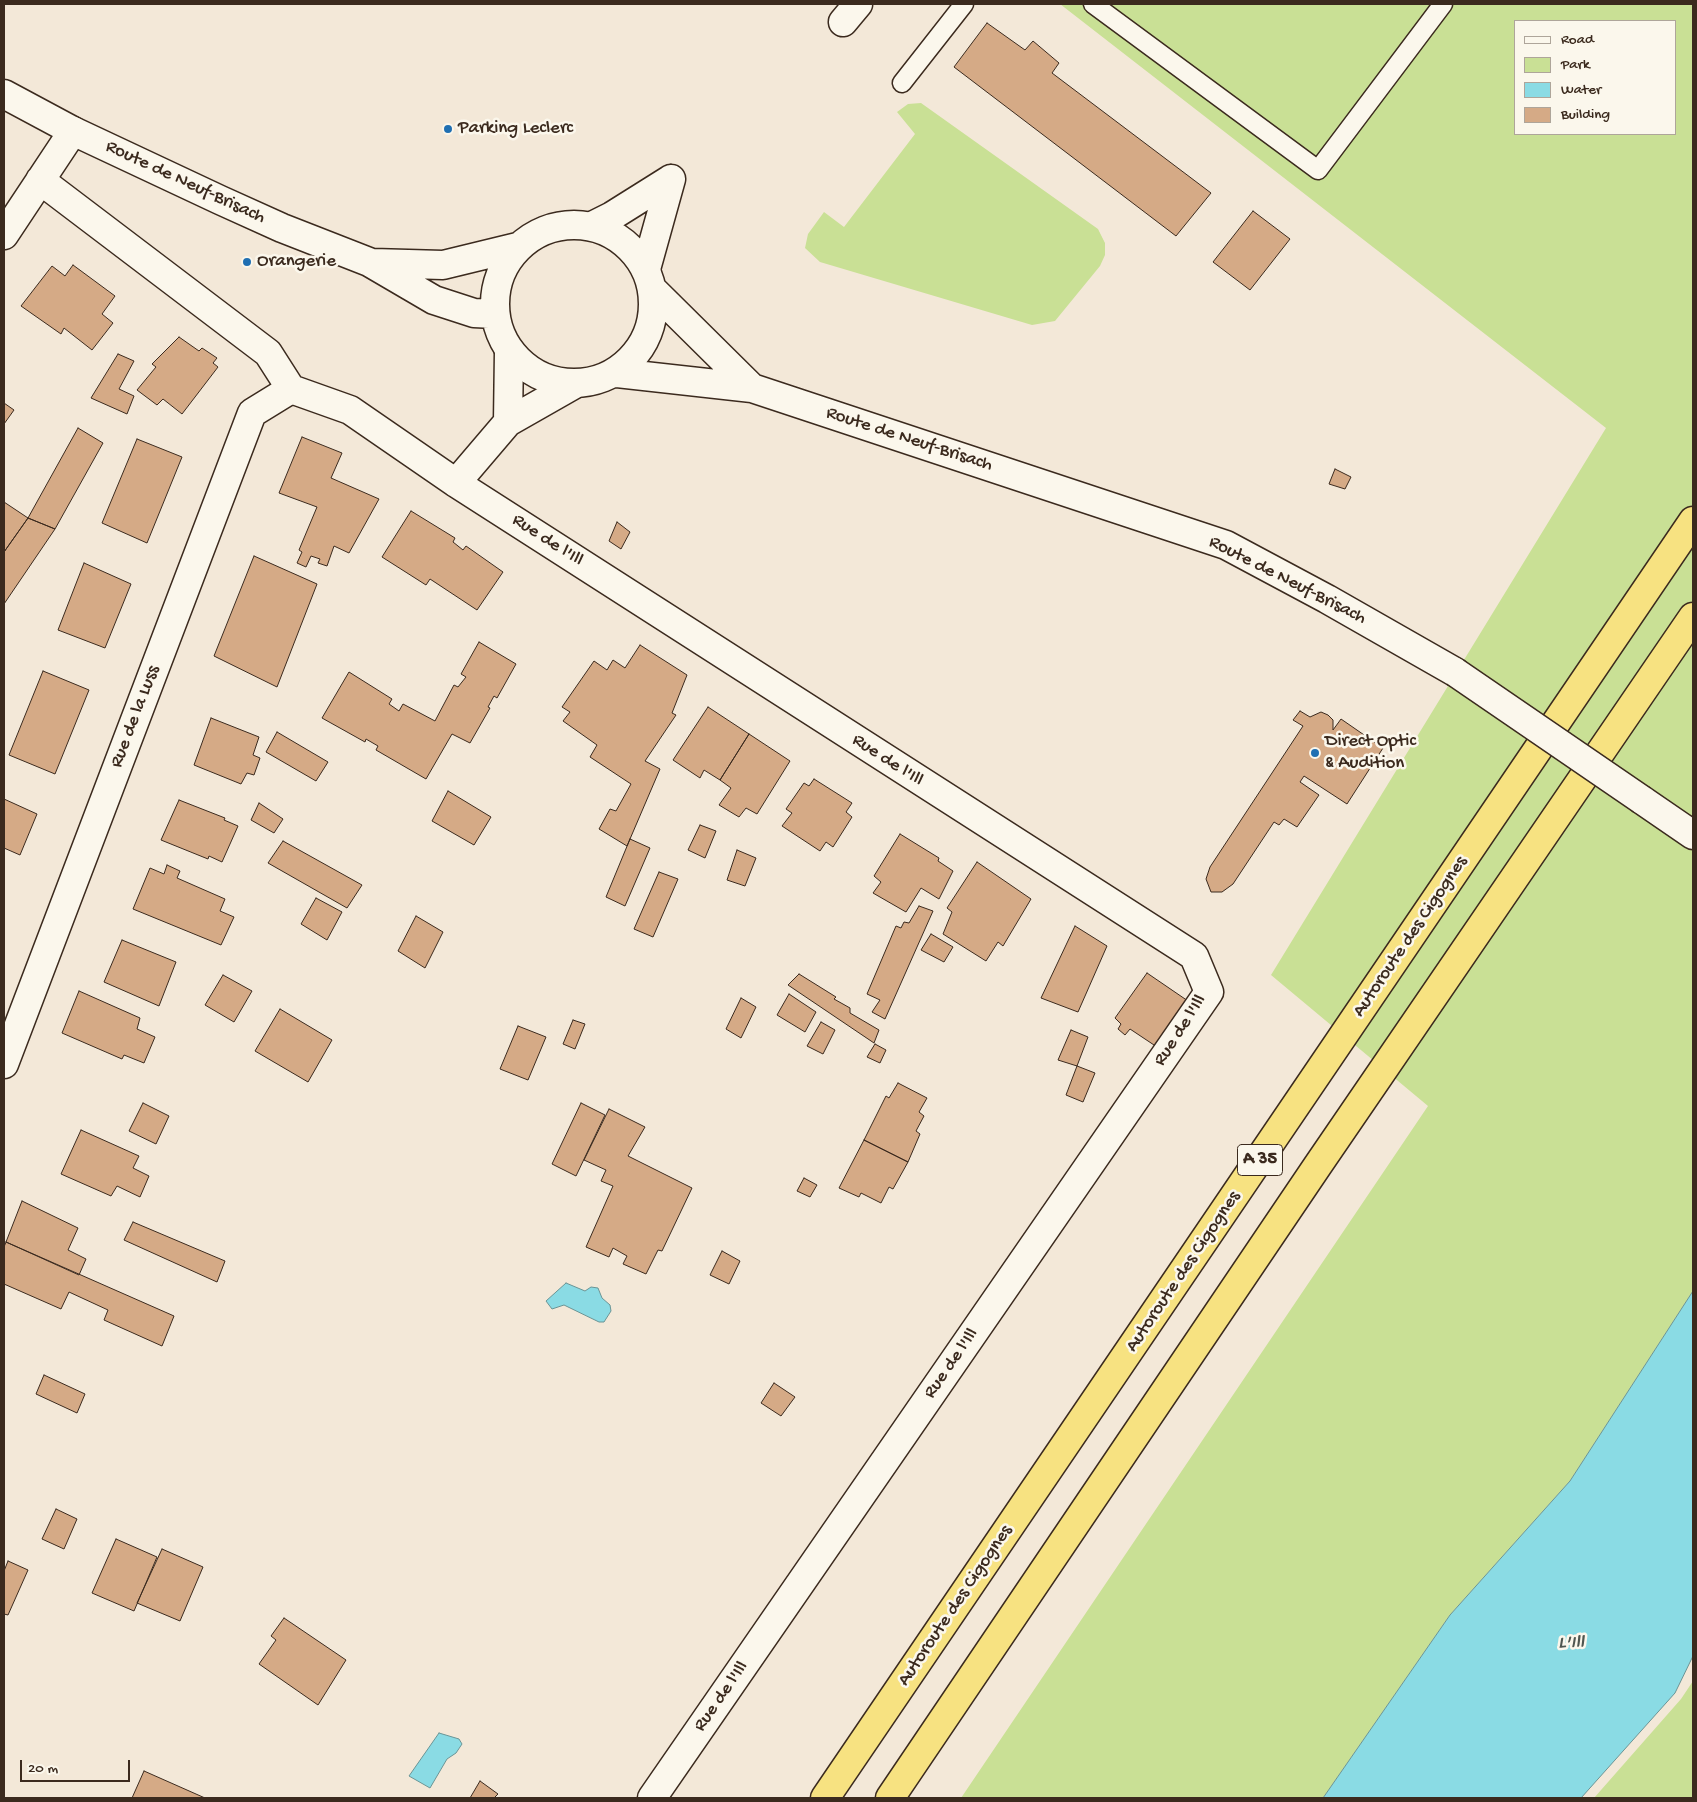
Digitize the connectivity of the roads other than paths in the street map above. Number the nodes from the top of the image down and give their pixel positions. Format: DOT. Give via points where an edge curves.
graph roads {
  1 [pos="964,4"];
  2 [pos="1093,4"];
  3 [pos="1443,4"];
  4 [pos="902,83"];
  5 [pos="4,94"];
  6 [pos="73,130"];
  7 [pos="40,180"];
  8 [pos="592,226"];
  9 [pos="4,235"];
  10 [pos="517,247"];
  11 [pos="369,262"];
  12 [pos="650,280"];
  13 [pos="494,314"];
  14 [pos="509,351"];
  15 [pos="617,373"];
  16 [pos="573,385"];
  17 [pos="752,388"];
  18 [pos="291,389"];
  19 [pos="508,422"];
  20 [pos="456,483"];
  21 [pos="1693,521"];
  22 [pos="1693,616"];
  23 [pos="1693,835"];
  24 [pos="4,1064"];
  25 [pos="652,1798"];
  26 [pos="825,1798"];
  27 [pos="890,1798"];
  1 -- 4 [label="lane"];
  2 -- 3 [label="lane" via="1318,170"];
  5 -- 6 [label="street, Route de Neuf-Brisach"];
  6 -- 7 [label="street"];
  6 -- 11 [label="street, Route de Neuf-Brisach" via="282,228"];
  7 -- 9 [label="street"];
  7 -- 18 [label="street" via="268,353"];
  8 -- 10 [label="street" via="552,227"];
  8 -- 12 [label="street" via="624,242"];
  8 -- 12 [label="street" via="671,179"];
  10 -- 11 [label="street, Route de Neuf-Brisach" via="443,265"];
  10 -- 13 [label="street" via="498,278"];
  11 -- 13 [label="street, Route de Neuf-Brisach" via="434,300 474,313"];
  12 -- 15 [label="street" via="648,337"];
  12 -- 17 [label="street, Route de Neuf-Brisach"];
  13 -- 14 [label="street"];
  14 -- 16 [label="street" via="536,376"];
  14 -- 19 [label="street"];
  15 -- 16 [label="street"];
  15 -- 17 [label="street, Route de Neuf-Brisach"];
  16 -- 19 [label="street"];
  17 -- 23 [label="street, Route de Neuf-Brisach, bridge" via="1226,545 1455,672"];
  18 -- 20 [label="street, Rue de l'Ill" via="350,410"];
  18 -- 24 [label="street, Rue de la Luss" via="252,413"];
  19 -- 20 [label="street"];
  20 -- 25 [label="street, Rue de l'Ill" via="1194,956 1210,992"];
  21 -- 26 [label="highway, Autoroute des Cigognes / A 35"];
  22 -- 27 [label="highway, A 35"];
}
